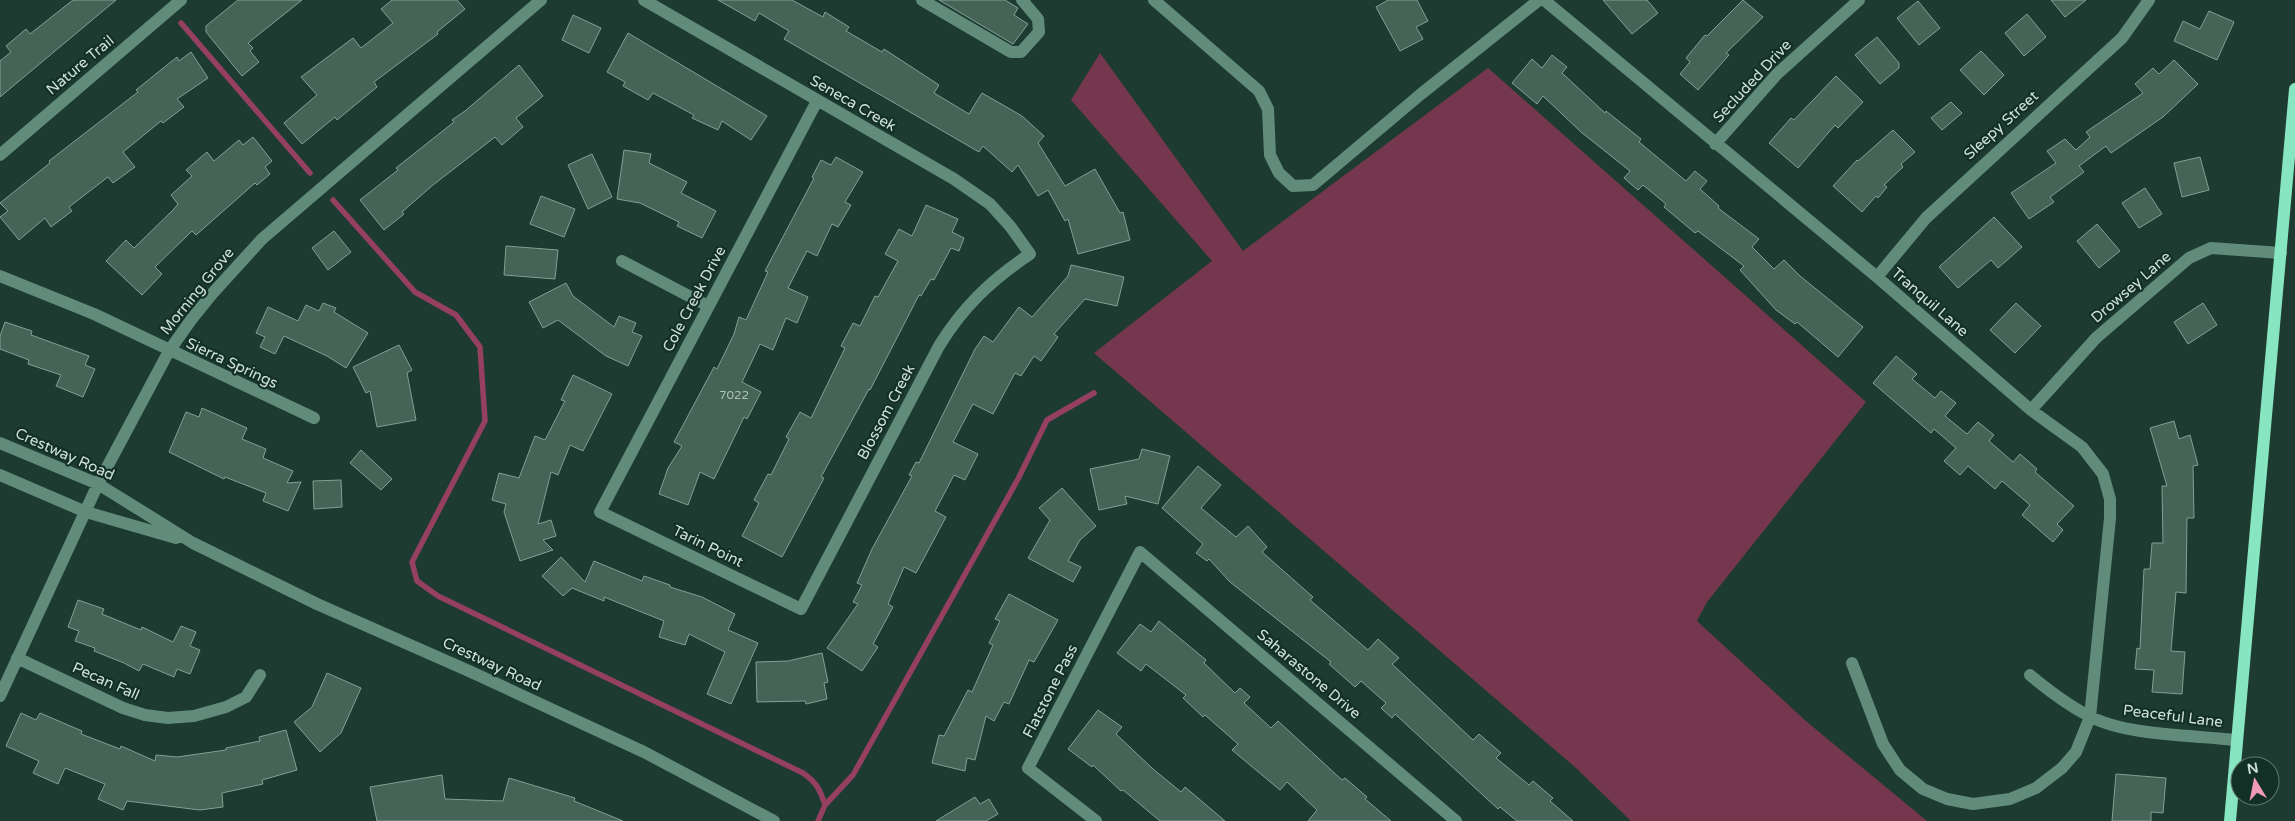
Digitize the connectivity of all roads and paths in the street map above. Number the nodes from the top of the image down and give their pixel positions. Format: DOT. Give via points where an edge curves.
graph roads {
  1 [pos="181,0"];
  2 [pos="541,0"];
  3 [pos="644,0"];
  4 [pos="922,0"];
  5 [pos="1022,0"];
  6 [pos="1154,0"];
  7 [pos="1539,0"];
  8 [pos="1544,0"];
  9 [pos="1859,0"];
  10 [pos="2149,0"];
  11 [pos="2295,89"];
  12 [pos="817,101"];
  13 [pos="1715,144"];
  14 [pos="0,155"];
  15 [pos="2281,253"];
  16 [pos="1030,254"];
  17 [pos="622,261"];
  18 [pos="0,276"];
  19 [pos="1877,277"];
  20 [pos="708,306"];
  21 [pos="169,351"];
  22 [pos="2031,410"];
  23 [pos="314,418"];
  24 [pos="0,443"];
  25 [pos="0,475"];
  26 [pos="98,484"];
  27 [pos="86,512"];
  28 [pos="600,512"];
  29 [pos="193,543"];
  30 [pos="1140,552"];
  31 [pos="801,609"];
  32 [pos="17,658"];
  33 [pos="1852,663"];
  34 [pos="260,675"];
  35 [pos="2030,675"];
  36 [pos="0,696"];
  37 [pos="2090,717"];
  38 [pos="2236,740"];
  39 [pos="774,821"];
  40 [pos="1096,821"];
  41 [pos="1456,821"];
  42 [pos="2230,821"];
  1 -- 14 [label="street, Nature Trail"];
  2 -- 21 [label="street, Morning Grove" via="262,239 212,294"];
  3 -- 12 [label="street, Seneca Creek"];
  4 -- 5 [label="street" via="1010,52 1020,52 1039,32 1038,19"];
  6 -- 7 [label="street" via="1259,91 1268,109 1270,154 1279,173 1293,186 1313,185"];
  8 -- 13 [label="street, Tranquil Lane"];
  9 -- 13 [label="street, Secluded Drive" via="1776,74"];
  10 -- 19 [label="street, Sleepy Street" via="2122,38 1926,218"];
  11 -- 15 [label="main road"];
  12 -- 16 [label="street, Seneca Creek" via="954,179 990,204"];
  12 -- 20 [label="street, Cole Creek Drive"];
  13 -- 19 [label="street, Tranquil Lane"];
  15 -- 22 [label="street, Drowsey Lane" via="2211,248 2190,258 2096,338"];
  15 -- 38 [label="main road"];
  16 -- 31 [label="street, Blossom Creek" via="976,296 954,321"];
  17 -- 20 [label="street"];
  18 -- 21 [label="street, Sierra Springs" via="94,314"];
  19 -- 22 [label="street, Tranquil Lane"];
  20 -- 28 [label="street, Cole Creek Drive"];
  21 -- 23 [label="street, Sierra Springs"];
  21 -- 26 [label="street, Morning Grove"];
  22 -- 37 [label="street, Tranquil Lane" via="2082,447 2103,474 2110,499"];
  24 -- 26 [label="street, Crestway Road"];
  25 -- 27 [label="street, Crestway Road"];
  26 -- 27 [label="street, Morning Grove"];
  26 -- 29 [label="street, Crestway Road"];
  27 -- 29 [label="street, Crestway Road"];
  27 -- 32 [label="street, Morning Grove"];
  28 -- 31 [label="street, Tarin Point"];
  29 -- 39 [label="street, Crestway Road" via="317,604 644,752"];
  30 -- 40 [label="street, Flatstone Pass" via="1028,768"];
  30 -- 41 [label="street, Saharastone Drive"];
  32 -- 34 [label="street, Pecan Fall" via="123,708 168,718 226,708 246,697"];
  32 -- 36 [label="street, Morning Grove"];
  33 -- 37 [label="street, Tranquil Lane" via="1872,720 1900,770 1923,789 1947,799 1974,804 2010,799 2036,788 2062,768 2076,752"];
  35 -- 37 [label="street, Peaceful Lane"];
  37 -- 38 [label="street, Peaceful Lane" via="2139,730"];
  38 -- 42 [label="main road"];
}
